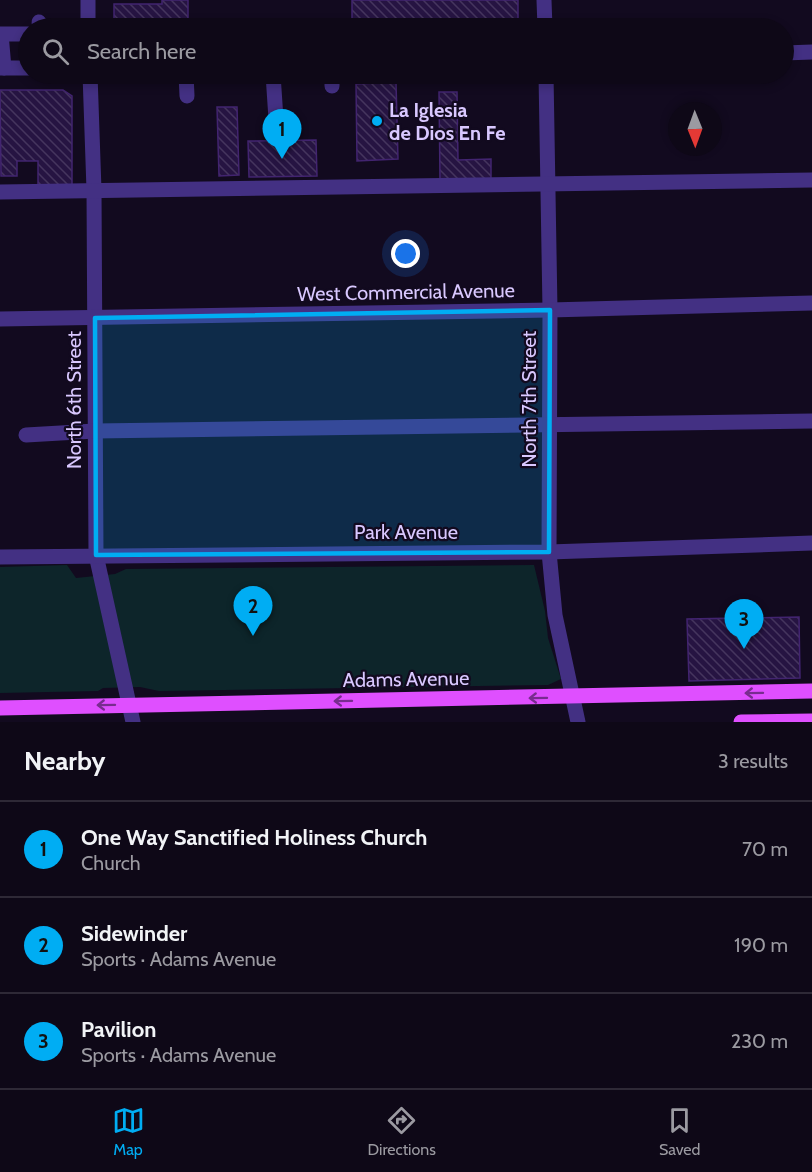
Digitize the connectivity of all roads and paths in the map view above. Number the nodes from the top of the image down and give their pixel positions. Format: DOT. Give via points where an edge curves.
graph roads {
  1 [pos="88,0"];
  2 [pos="544,0"];
  3 [pos="88,18"];
  4 [pos="545,18"];
  5 [pos="1,31"];
  6 [pos="18,33"];
  7 [pos="812,52"];
  8 [pos="794,53"];
  9 [pos="2,68"];
  10 [pos="18,68"];
  11 [pos="90,84"];
  12 [pos="186,84"];
  13 [pos="274,84"];
  14 [pos="546,84"];
  15 [pos="187,96"];
  16 [pos="276,119"];
  17 [pos="812,180"];
  18 [pos="548,184"];
  19 [pos="94,190"];
  20 [pos="0,192"];
  21 [pos="812,303"];
  22 [pos="550,310"];
  23 [pos="95,318"];
  24 [pos="0,319"];
  25 [pos="812,421"];
  26 [pos="550,424"];
  27 [pos="96,431"];
  28 [pos="26,435"];
  29 [pos="812,543"];
  30 [pos="549,552"];
  31 [pos="96,555"];
  32 [pos="0,557"];
  33 [pos="812,691"];
  34 [pos="574,697"];
  35 [pos="129,705"];
  36 [pos="0,708"];
  37 [pos="812,721"];
  38 [pos="133,722"];
  39 [pos="578,722"];
  40 [pos="741,722"];
  1 -- 3 [label="street"];
  2 -- 4 [label="street"];
  5 -- 6 [label="street"];
  5 -- 9 [label="street"];
  7 -- 8 [label="street"];
  9 -- 10 [label="street"];
  11 -- 19 [label="street, North 6th Street"];
  12 -- 15 [label="street"];
  13 -- 16 [label="street"];
  14 -- 18 [label="street, North 7th Street"];
  17 -- 18 [label="street"];
  18 -- 19 [label="street"];
  18 -- 22 [label="street, North 7th Street"];
  19 -- 20 [label="street"];
  19 -- 23 [label="street, North 6th Street"];
  21 -- 22 [label="street, West Commercial Avenue"];
  22 -- 23 [label="street, West Commercial Avenue"];
  22 -- 26 [label="street, North 7th Street"];
  23 -- 24 [label="street, West Commercial Avenue"];
  23 -- 27 [label="street, North 6th Street"];
  25 -- 26 [label="street"];
  26 -- 27 [label="street"];
  26 -- 30 [label="street, North 7th Street"];
  27 -- 28 [label="street"];
  27 -- 31 [label="street, North 6th Street"];
  29 -- 30 [label="street, Park Avenue"];
  30 -- 31 [label="street, Park Avenue"];
  30 -- 34 [label="street, North 7th Street" via="555,615"];
  31 -- 32 [label="street, Park Avenue"];
  31 -- 35 [label="street, North 6th Street"];
  33 -- 34 [label="main road, Adams Avenue, one-way"];
  34 -- 35 [label="main road, Adams Avenue, one-way"];
  34 -- 39 [label="street, North 7th Street"];
  35 -- 36 [label="main road, Adams Avenue, one-way"];
  35 -- 38 [label="street, North 6th Street"];
  37 -- 40 [label="main road"];
}
